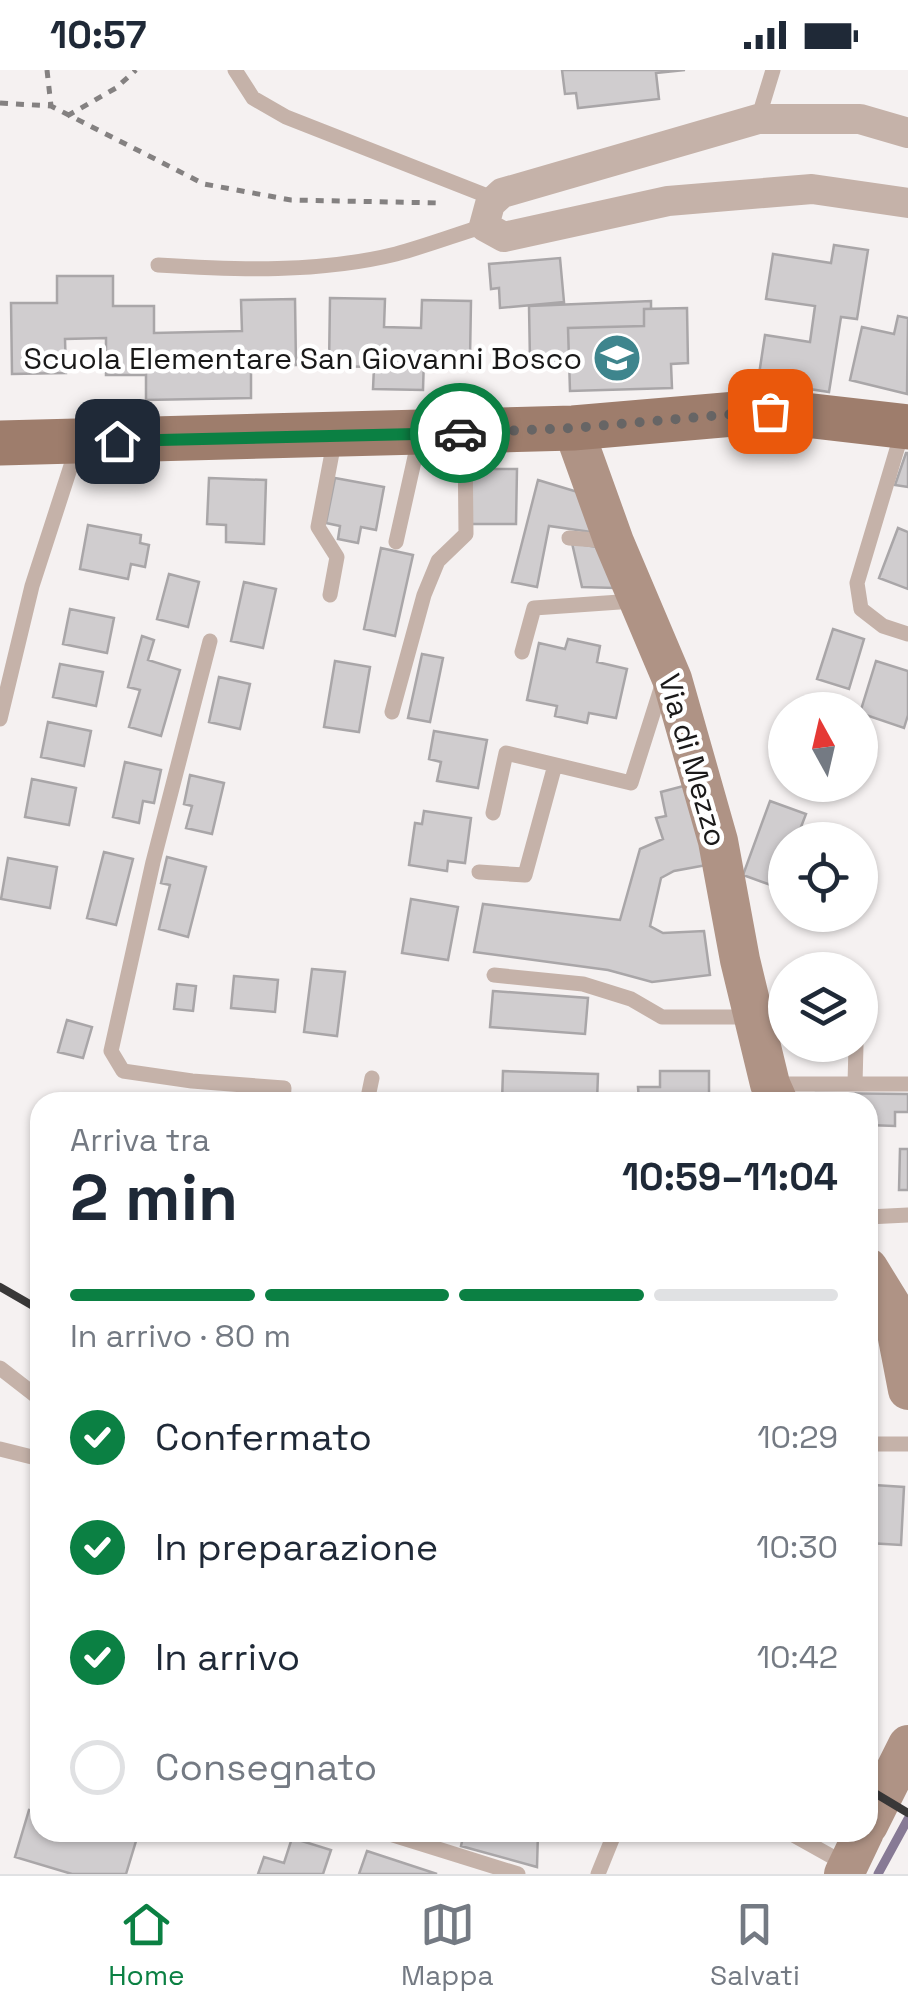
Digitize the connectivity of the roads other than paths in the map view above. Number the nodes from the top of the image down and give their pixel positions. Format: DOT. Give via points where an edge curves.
graph roads {
  1 [pos="235,70"];
  2 [pos="773,70"];
  3 [pos="758,118"];
  4 [pos="908,133"];
  5 [pos="908,203"];
  6 [pos="490,209"];
  7 [pos="158,264"];
  8 [pos="906,426"];
  9 [pos="573,428"];
  10 [pos="465,432"];
  11 [pos="335,434"];
  12 [pos="420,434"];
  13 [pos="79,442"];
  14 [pos="0,443"];
  15 [pos="569,538"];
  16 [pos="396,542"];
  17 [pos="614,542"];
  18 [pos="330,595"];
  19 [pos="641,600"];
  20 [pos="908,634"];
  21 [pos="210,641"];
  22 [pos="522,652"];
  23 [pos="667,667"];
  24 [pos="392,712"];
  25 [pos="0,719"];
  26 [pos="555,765"];
  27 [pos="494,812"];
  28 [pos="480,872"];
  29 [pos="494,975"];
  30 [pos="754,1018"];
  31 [pos="856,1062"];
  32 [pos="372,1078"];
  33 [pos="855,1084"];
  34 [pos="908,1084"];
  35 [pos="284,1092"];
  36 [pos="369,1092"];
  37 [pos="773,1092"];
  38 [pos="790,1092"];
  39 [pos="908,1215"];
  40 [pos="878,1216"];
  41 [pos="878,1284"];
  42 [pos="0,1368"];
  43 [pos="908,1390"];
  44 [pos="30,1391"];
  45 [pos="878,1444"];
  46 [pos="908,1444"];
  47 [pos="0,1449"];
  48 [pos="30,1456"];
  49 [pos="908,1746"];
  50 [pos="878,1806"];
  51 [pos="416,1842"];
  52 [pos="610,1842"];
  53 [pos="814,1842"];
  54 [pos="852,1857"];
  55 [pos="518,1874"];
  56 [pos="598,1874"];
  1 -- 6 [label="lane" via="253,98 286,118"];
  2 -- 3 [label="lane"];
  3 -- 4 [label="street" via="860,120"];
  3 -- 6 [label="street" via="502,193"];
  5 -- 6 [label="street" via="812,189 668,202 504,237"];
  6 -- 7 [label="lane" via="394,254 242,270"];
  8 -- 9 [label="main road" via="770,411"];
  8 -- 20 [label="lane" via="858,583 861,608 883,626"];
  9 -- 10 [label="main road"];
  9 -- 17 [label="street, Via di Mezzo"];
  10 -- 12 [label="main road"];
  10 -- 24 [label="lane" via="466,534 438,561 424,594"];
  11 -- 12 [label="main road"];
  11 -- 13 [label="main road"];
  11 -- 18 [label="lane" via="318,527 336,557"];
  12 -- 16 [label="lane"];
  13 -- 14 [label="main road"];
  13 -- 25 [label="lane" via="32,586"];
  15 -- 17 [label="lane"];
  17 -- 19 [label="street, Via di Mezzo"];
  19 -- 22 [label="lane" via="534,608"];
  19 -- 23 [label="street, Via di Mezzo"];
  21 -- 35 [label="lane" via="111,1051 123,1070"];
  23 -- 26 [label="lane" via="631,783"];
  23 -- 30 [label="street, Via di Mezzo" via="718,841"];
  26 -- 27 [label="lane" via="506,753"];
  26 -- 28 [label="lane" via="525,875"];
  29 -- 30 [label="lane" via="583,984 662,1017"];
  30 -- 37 [label="street, Via di Mezzo"];
  31 -- 33 [label="lane"];
  32 -- 36 [label="lane"];
  33 -- 34 [label="lane"];
  33 -- 38 [label="lane"];
  39 -- 40 [label="lane"];
  41 -- 43 [label="street" via="892,1307 888,1320"];
  42 -- 44 [label="lane"];
  45 -- 46 [label="lane"];
  47 -- 48 [label="lane"];
  49 -- 50 [label="street"];
  51 -- 55 [label="lane"];
  52 -- 56 [label="lane"];
  53 -- 54 [label="lane"];
}
